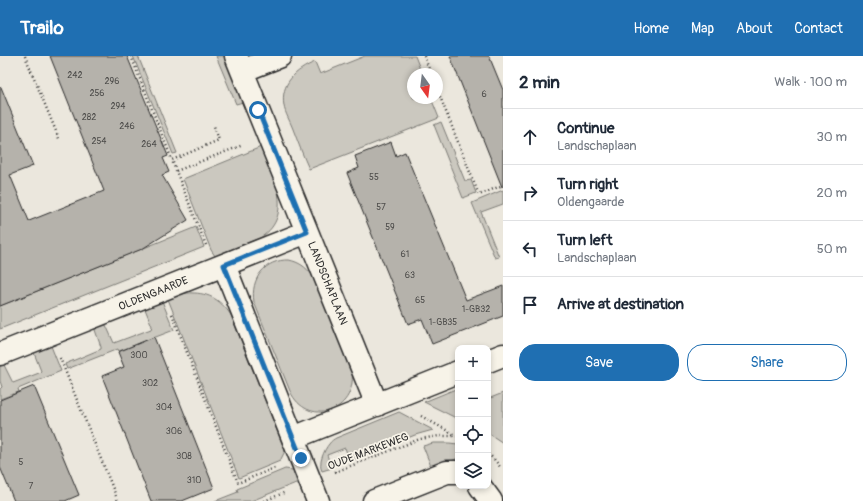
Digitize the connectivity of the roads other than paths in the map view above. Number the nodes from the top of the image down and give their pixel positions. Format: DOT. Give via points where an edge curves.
graph roads {
  1 [pos="280,56"];
  2 [pos="239,64"];
  3 [pos="307,232"];
  4 [pos="219,267"];
  5 [pos="0,354"];
  6 [pos="503,355"];
  7 [pos="491,359"];
  8 [pos="455,373"];
  9 [pos="385,401"];
  10 [pos="297,448"];
  11 [pos="455,472"];
  12 [pos="482,489"];
  13 [pos="314,491"];
  14 [pos="374,501"];
  15 [pos="491,501"];
  1 -- 2 [label="street"];
  2 -- 3 [label="street, LANDSCHAPLAAN"];
  3 -- 4 [label="street, OLDENGAARDE"];
  3 -- 9 [label="street, LANDSCHAPLAAN"];
  4 -- 5 [label="street, OLDENGAARDE"];
  4 -- 10 [label="street"];
  6 -- 7 [label="street"];
  8 -- 9 [label="street"];
  9 -- 10 [label="street"];
  10 -- 13 [label="street"];
  11 -- 14 [label="street" via="447,472"];
  12 -- 15 [label="street"];
}
